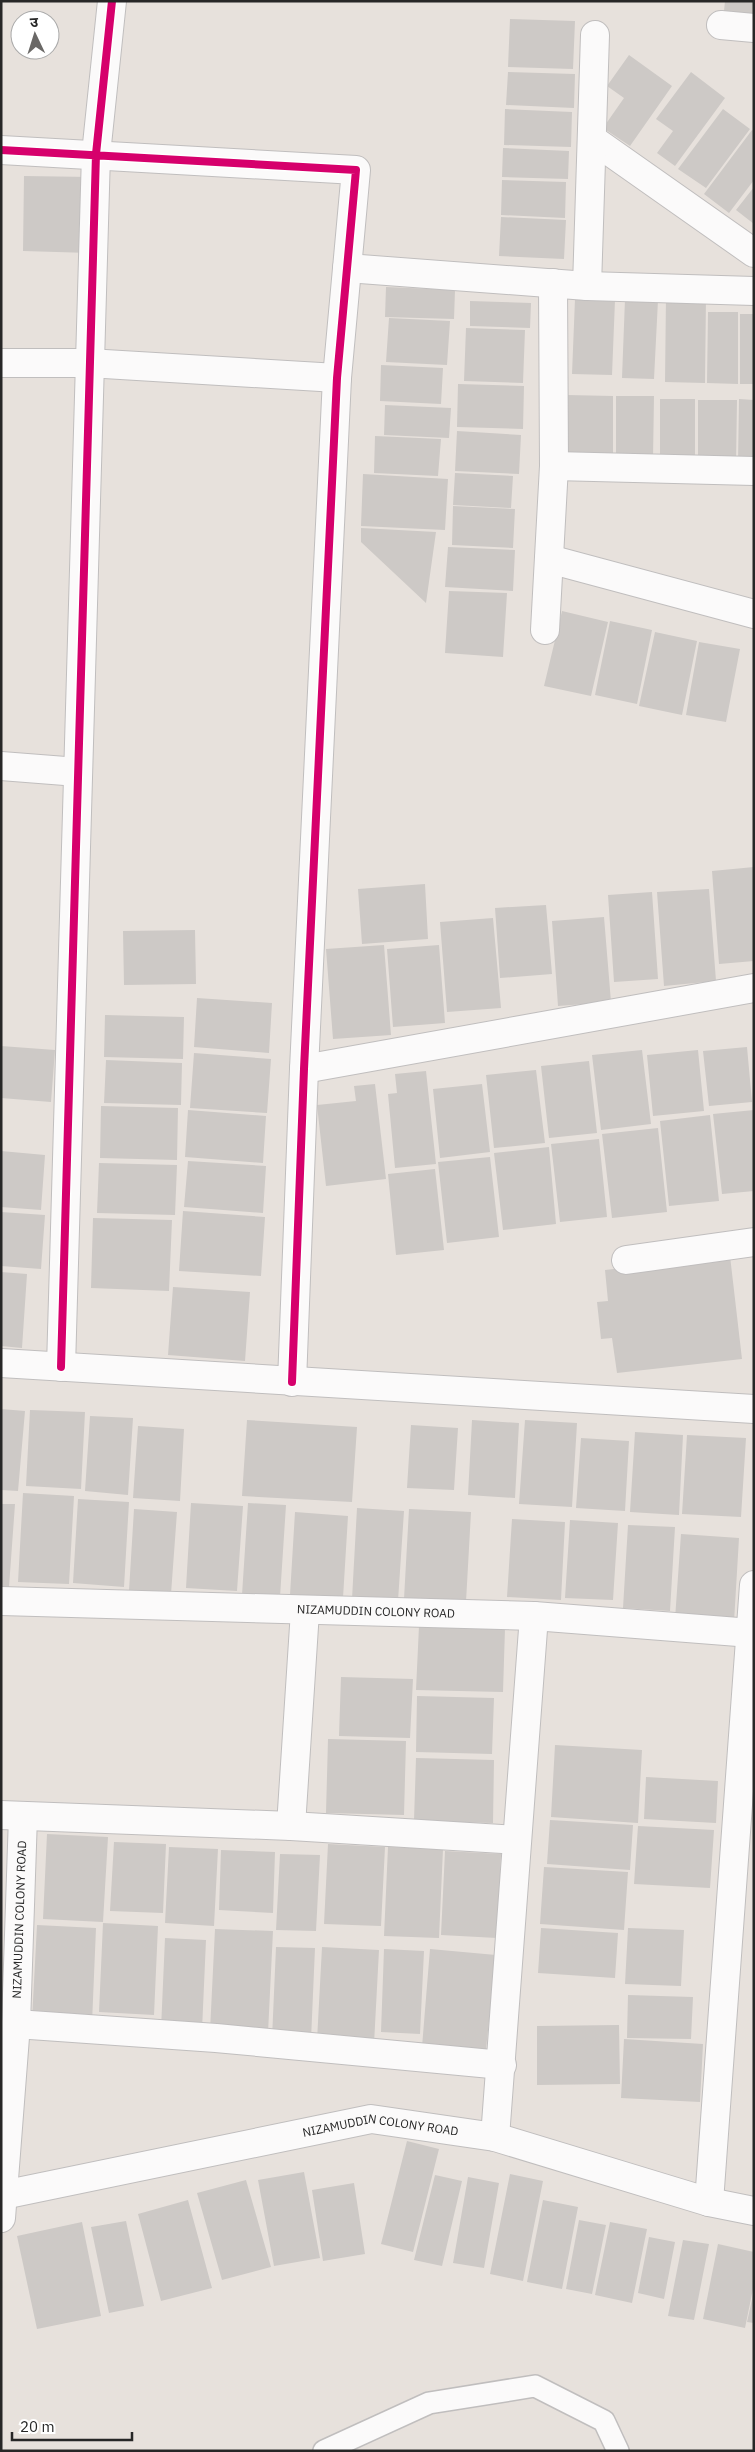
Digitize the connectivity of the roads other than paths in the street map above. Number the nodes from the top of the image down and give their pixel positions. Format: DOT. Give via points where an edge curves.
graph roads {
  1 [pos="112,1"];
  2 [pos="721,25"];
  3 [pos="754,28"];
  4 [pos="595,35"];
  5 [pos="592,139"];
  6 [pos="1,150"];
  7 [pos="96,154"];
  8 [pos="754,253"];
  9 [pos="347,268"];
  10 [pos="553,284"];
  11 [pos="586,286"];
  12 [pos="754,291"];
  13 [pos="1,363"];
  14 [pos="88,363"];
  15 [pos="338,378"];
  16 [pos="554,466"];
  17 [pos="754,471"];
  18 [pos="548,559"];
  19 [pos="754,614"];
  20 [pos="546,630"];
  21 [pos="1,766"];
  22 [pos="78,772"];
  23 [pos="754,988"];
  24 [pos="304,1069"];
  25 [pos="754,1242"];
  26 [pos="626,1260"];
  27 [pos="1,1363"];
  28 [pos="61,1367"];
  29 [pos="292,1382"];
  30 [pos="754,1410"];
  31 [pos="754,1585"];
  32 [pos="1,1601"];
  33 [pos="304,1611"];
  34 [pos="534,1616"];
  35 [pos="751,1633"];
  36 [pos="746,1806"];
  37 [pos="12,1816"];
  38 [pos="291,1826"];
  39 [pos="516,1840"];
  40 [pos="16,2024"];
  41 [pos="502,2065"];
  42 [pos="495,2137"];
  43 [pos="709,2202"];
  44 [pos="2,2206"];
  45 [pos="754,2211"];
  46 [pos="324,2451"];
  47 [pos="618,2451"];
  1 -- 7 [label="street"];
  2 -- 3 [label="street"];
  4 -- 5 [label="street"];
  5 -- 8 [label="street"];
  5 -- 11 [label="street"];
  6 -- 7 [label="street"];
  7 -- 9 [label="street" via="356,170"];
  7 -- 14 [label="street"];
  9 -- 10 [label="street"];
  9 -- 15 [label="street"];
  10 -- 11 [label="street"];
  10 -- 16 [label="street"];
  11 -- 12 [label="street"];
  13 -- 14 [label="street"];
  14 -- 15 [label="street"];
  14 -- 22 [label="street"];
  15 -- 24 [label="street"];
  16 -- 17 [label="street"];
  16 -- 18 [label="street"];
  18 -- 19 [label="street"];
  18 -- 20 [label="street"];
  21 -- 22 [label="street"];
  22 -- 28 [label="street"];
  23 -- 24 [label="street"];
  24 -- 29 [label="street"];
  25 -- 26 [label="street"];
  27 -- 28 [label="street"];
  28 -- 29 [label="street"];
  29 -- 30 [label="street"];
  31 -- 35 [label="street"];
  32 -- 33 [label="street, NIZAMUDDIN COLONY ROAD"];
  33 -- 34 [label="street, NIZAMUDDIN COLONY ROAD"];
  33 -- 38 [label="street"];
  34 -- 35 [label="street, NIZAMUDDIN COLONY ROAD"];
  34 -- 39 [label="street"];
  35 -- 36 [label="street"];
  36 -- 43 [label="street"];
  37 -- 38 [label="street, NIZAMUDDIN COLONY ROAD"];
  37 -- 40 [label="street, NIZAMUDDIN COLONY ROAD"];
  38 -- 39 [label="street, NIZAMUDDIN COLONY ROAD"];
  39 -- 41 [label="street"];
  40 -- 41 [label="street" via="216,2038"];
  40 -- 44 [label="street, NIZAMUDDIN COLONY ROAD"];
  41 -- 42 [label="street"];
  42 -- 43 [label="street, NIZAMUDDIN COLONY ROAD"];
  42 -- 44 [label="street, NIZAMUDDIN COLONY ROAD" via="371,2119"];
  43 -- 45 [label="street, NIZAMUDDIN COLONY ROAD"];
  46 -- 47 [label="lane" via="429,2403 535,2386 604,2421"];
}
